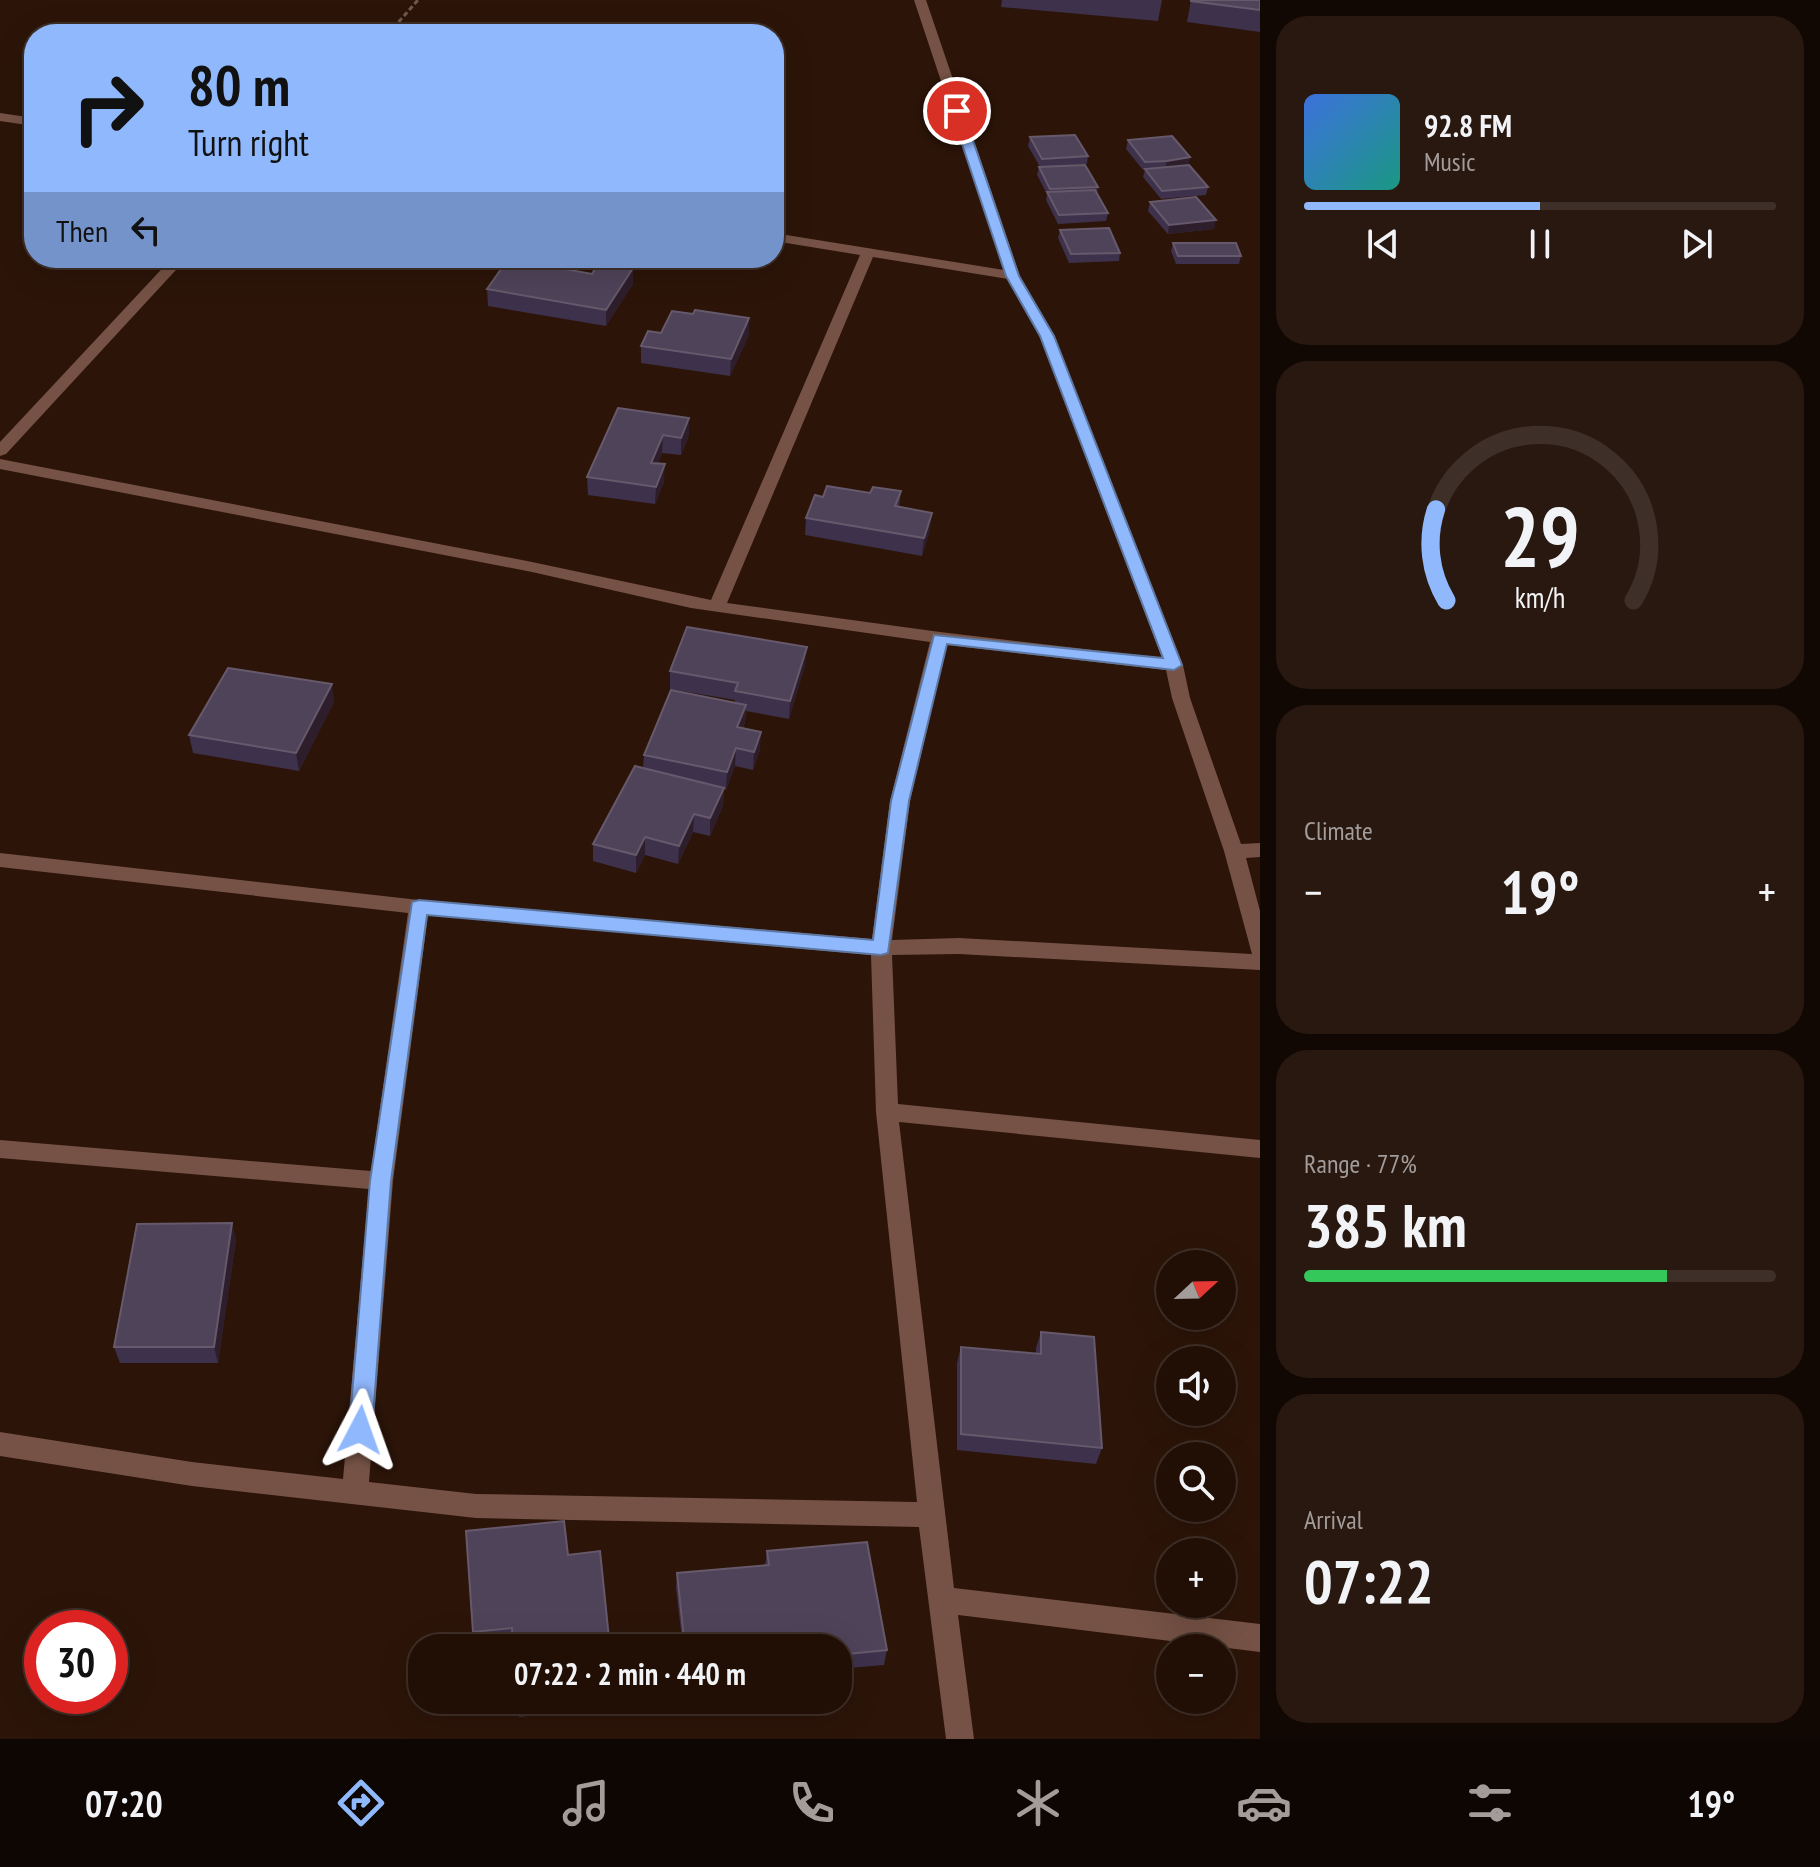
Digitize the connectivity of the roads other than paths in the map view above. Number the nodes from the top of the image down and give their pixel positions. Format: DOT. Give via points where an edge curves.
graph roads {
  1 [pos="920,0"];
  2 [pos="0,117"];
  3 [pos="24,121"];
  4 [pos="784,239"];
  5 [pos="868,252"];
  6 [pos="171,268"];
  7 [pos="1013,276"];
  8 [pos="0,451"];
  9 [pos="0,464"];
  10 [pos="717,607"];
  11 [pos="940,638"];
  12 [pos="1174,665"];
  13 [pos="1260,850"];
  14 [pos="1234,851"];
  15 [pos="0,860"];
  16 [pos="419,907"];
  17 [pos="881,948"];
  18 [pos="1260,949"];
  19 [pos="1260,962"];
  20 [pos="887,1112"];
  21 [pos="0,1149"];
  22 [pos="1260,1149"];
  23 [pos="381,1181"];
  24 [pos="0,1444"];
  25 [pos="355,1492"];
  26 [pos="931,1515"];
  27 [pos="942,1600"];
  28 [pos="1260,1638"];
  29 [pos="960,1739"];
  1 -- 7 [label="street"];
  2 -- 3 [label="street"];
  4 -- 5 [label="street"];
  5 -- 7 [label="street"];
  5 -- 10 [label="street"];
  6 -- 8 [label="street"];
  7 -- 12 [label="street" via="1047,336"];
  9 -- 10 [label="street"];
  10 -- 11 [label="street" via="885,626"];
  11 -- 12 [label="street"];
  11 -- 17 [label="street" via="900,801"];
  12 -- 14 [label="street"];
  13 -- 14 [label="street"];
  14 -- 18 [label="street"];
  15 -- 16 [label="street"];
  16 -- 17 [label="street"];
  16 -- 23 [label="street"];
  17 -- 19 [label="street" via="959,946"];
  17 -- 20 [label="street"];
  20 -- 22 [label="street"];
  20 -- 26 [label="street"];
  21 -- 23 [label="street"];
  23 -- 25 [label="street"];
  24 -- 25 [label="street" via="192,1474"];
  25 -- 26 [label="street" via="476,1506"];
  26 -- 27 [label="street"];
  27 -- 28 [label="street"];
  27 -- 29 [label="street"];
}
